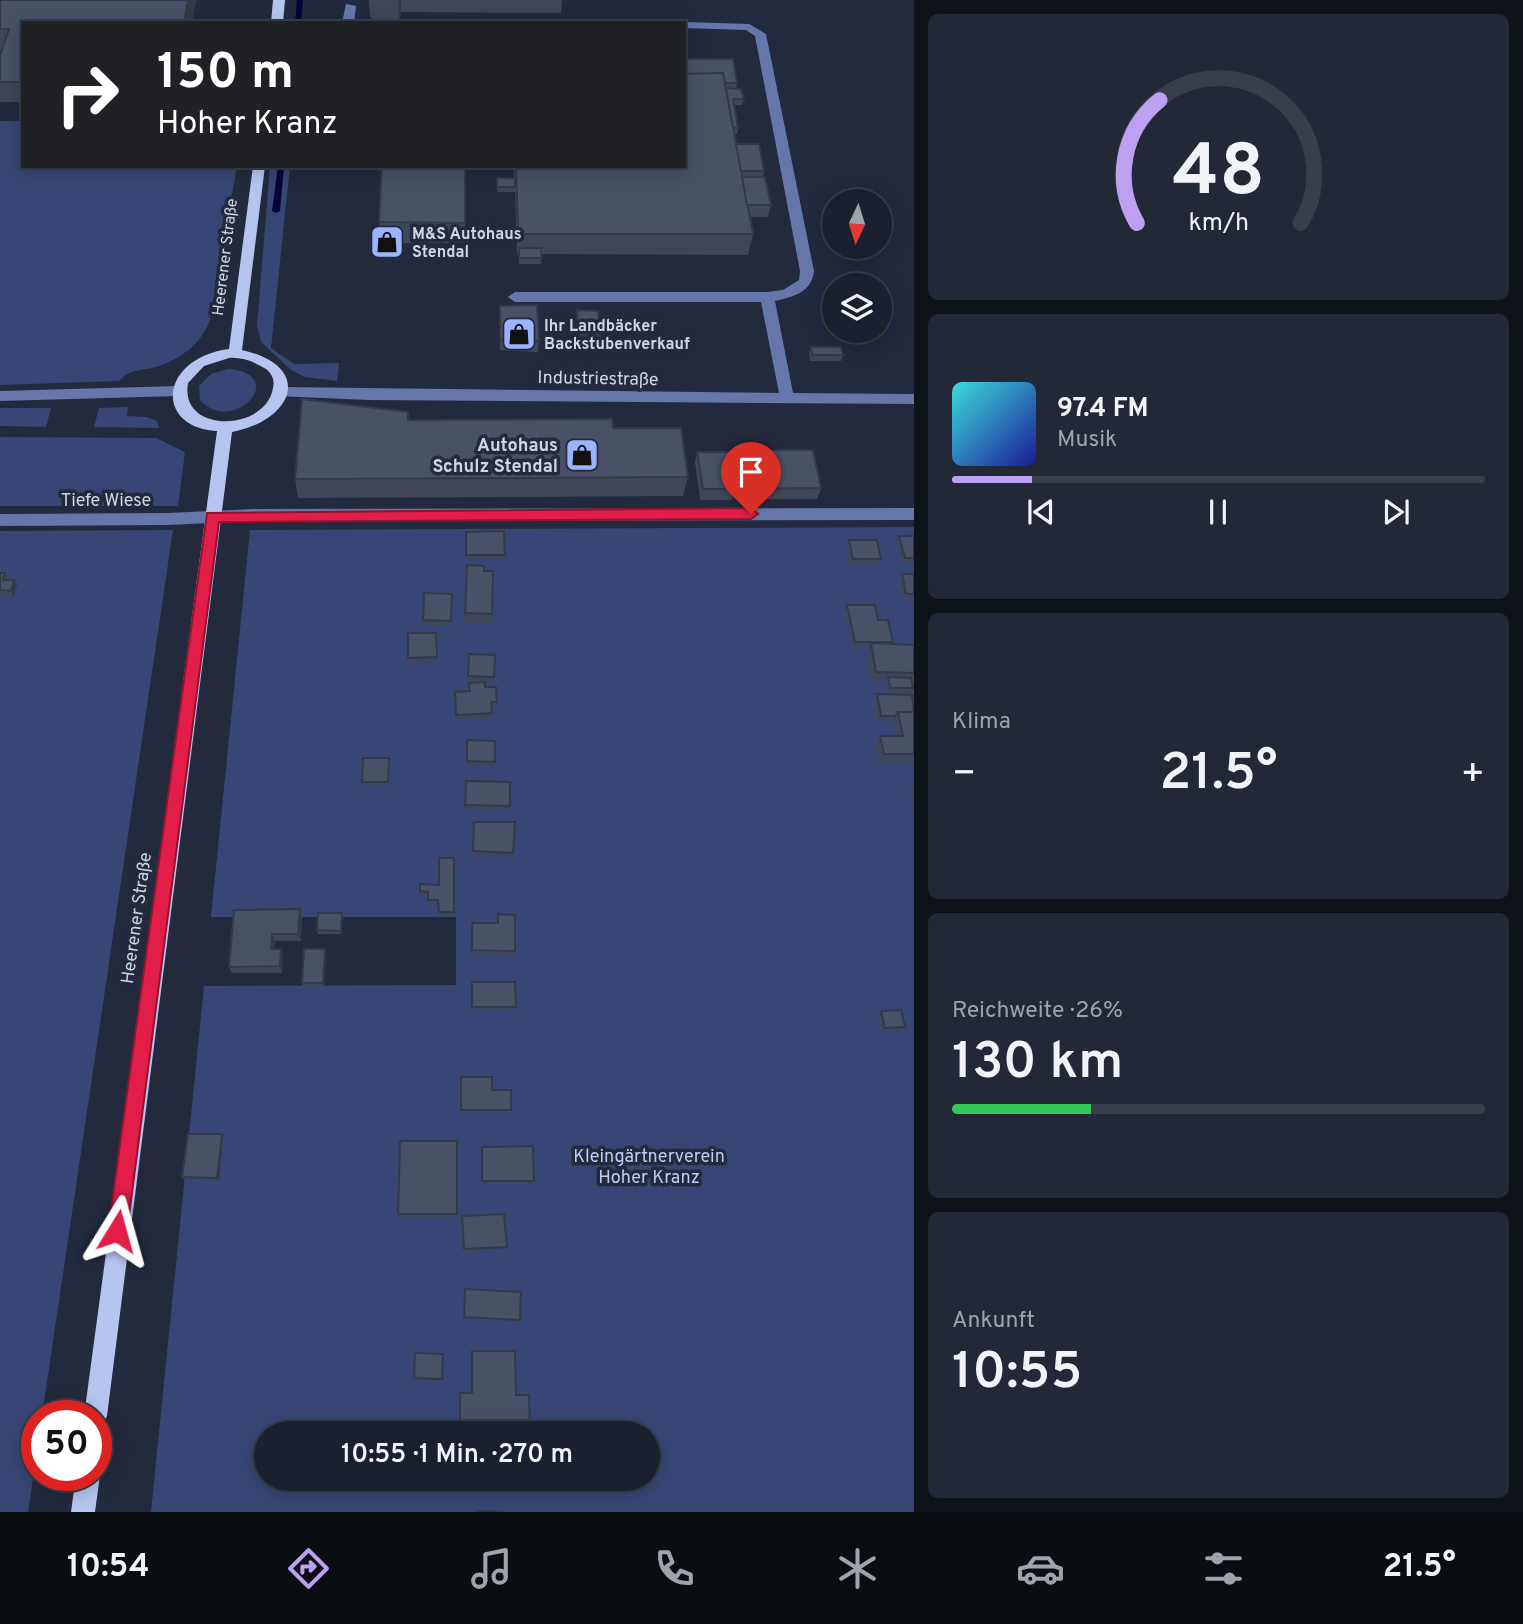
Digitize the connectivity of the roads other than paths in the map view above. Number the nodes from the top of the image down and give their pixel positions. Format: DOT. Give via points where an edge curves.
graph roads {
  1 [pos="279,0"];
  2 [pos="350,6"];
  3 [pos="277,21"];
  4 [pos="348,21"];
  5 [pos="686,25"];
  6 [pos="259,168"];
  7 [pos="515,297"];
  8 [pos="767,297"];
  9 [pos="234,353"];
  10 [pos="178,391"];
  11 [pos="282,392"];
  12 [pos="0,396"];
  13 [pos="787,399"];
  14 [pos="914,399"];
  15 [pos="225,427"];
  16 [pos="914,514"];
  17 [pos="212,516"];
  18 [pos="0,520"];
  19 [pos="97,1400"];
  20 [pos="86,1491"];
  21 [pos="83,1512"];
  1 -- 3 [label="main road"];
  2 -- 4 [label="street"];
  5 -- 8 [label="street" via="749,27 760,34 807,271 800,287"];
  6 -- 9 [label="main road, Heerener Straße"];
  7 -- 8 [label="street"];
  8 -- 13 [label="street"];
  9 -- 10 [label="main road" via="192,368"];
  9 -- 11 [label="main road" via="251,355 275,368"];
  10 -- 12 [label="street"];
  10 -- 15 [label="main road" via="185,411 195,419"];
  11 -- 13 [label="street, Industriestraße"];
  11 -- 15 [label="main road" via="270,411 257,419"];
  13 -- 14 [label="street, Industriestraße"];
  15 -- 17 [label="main road, Heerener Straße"];
  16 -- 17 [label="street, Tiefe Wiese"];
  17 -- 18 [label="street, Tiefe Wiese"];
  17 -- 19 [label="main road, Heerener Straße"];
  20 -- 21 [label="main road"];
}
